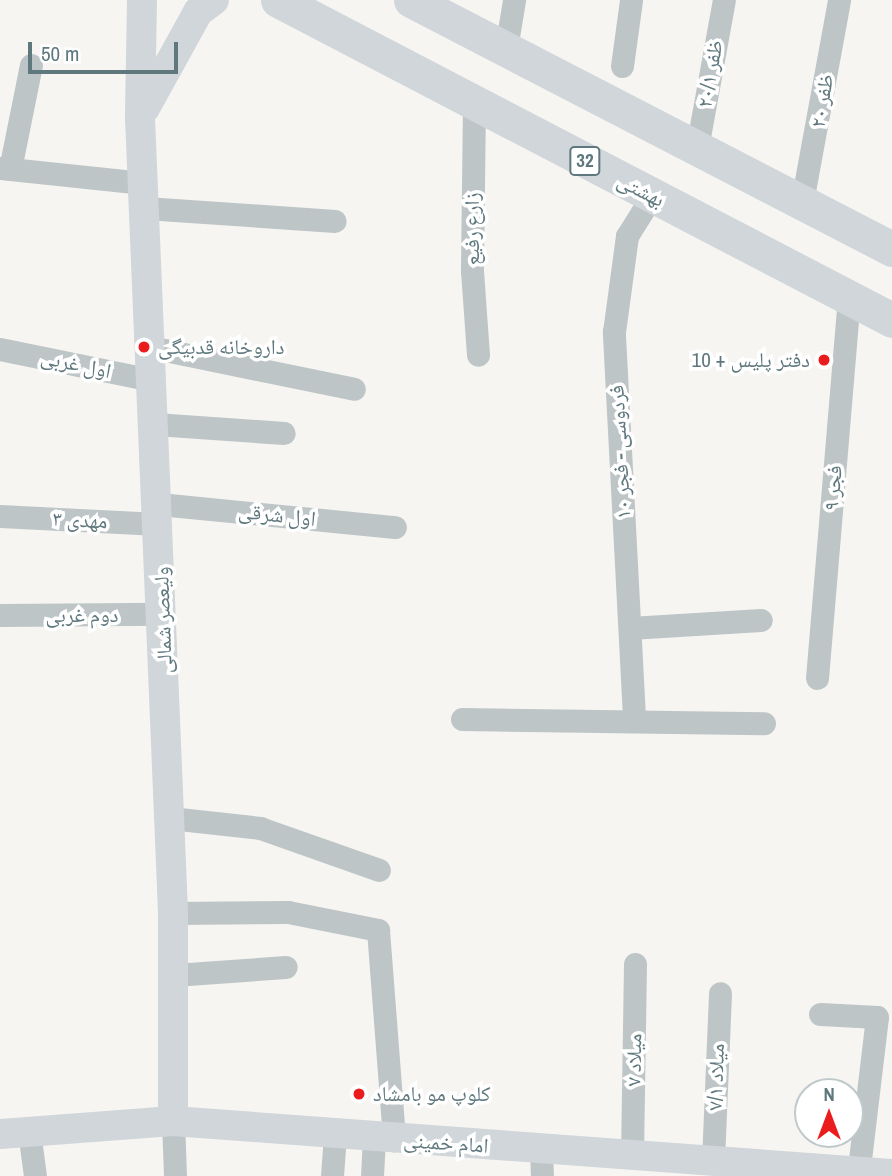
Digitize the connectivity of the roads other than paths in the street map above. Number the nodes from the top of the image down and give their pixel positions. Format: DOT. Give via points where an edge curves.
graph roads {
  1 [pos="142,0"];
  2 [pos="214,0"];
  3 [pos="278,0"];
  4 [pos="411,0"];
  5 [pos="514,0"];
  6 [pos="631,0"];
  7 [pos="724,0"];
  8 [pos="839,0"];
  9 [pos="506,49"];
  10 [pos="30,65"];
  11 [pos="622,66"];
  12 [pos="474,103"];
  13 [pos="140,118"];
  14 [pos="697,148"];
  15 [pos="5,168"];
  16 [pos="144,196"];
  17 [pos="652,196"];
  18 [pos="802,202"];
  19 [pos="335,221"];
  20 [pos="892,249"];
  21 [pos="849,298"];
  22 [pos="892,320"];
  23 [pos="150,347"];
  24 [pos="0,349"];
  25 [pos="478,355"];
  26 [pos="152,380"];
  27 [pos="354,389"];
  28 [pos="155,424"];
  29 [pos="284,433"];
  30 [pos="159,514"];
  31 [pos="0,516"];
  32 [pos="395,527"];
  33 [pos="163,614"];
  34 [pos="0,615"];
  35 [pos="761,620"];
  36 [pos="630,628"];
  37 [pos="817,678"];
  38 [pos="635,717"];
  39 [pos="462,719"];
  40 [pos="764,723"];
  41 [pos="170,818"];
  42 [pos="379,870"];
  43 [pos="173,913"];
  44 [pos="635,964"];
  45 [pos="286,967"];
  46 [pos="174,975"];
  47 [pos="720,993"];
  48 [pos="820,1014"];
  49 [pos="173,1121"];
  50 [pos="29,1131"];
  51 [pos="0,1134"];
  52 [pos="335,1134"];
  53 [pos="384,1139"];
  54 [pos="632,1156"];
  55 [pos="542,1163"];
  56 [pos="732,1166"];
  57 [pos="858,1174"];
  58 [pos="892,1174"];
  59 [pos="34,1176"];
  60 [pos="175,1176"];
  61 [pos="332,1176"];
  62 [pos="372,1176"];
  1 -- 13 [label="main road, ولیعصر شمالی"];
  2 -- 13 [label="main road" via="198,12 167,61"];
  3 -- 12 [label="highway, بهشتی / 32"];
  4 -- 9 [label="highway"];
  5 -- 9 [label="street"];
  6 -- 11 [label="street"];
  7 -- 14 [label="street, ظفر ۲۰/۱"];
  8 -- 18 [label="street, ظفر ۲۰"];
  9 -- 14 [label="highway"];
  10 -- 15 [label="street"];
  12 -- 17 [label="highway, بهشتی / 32"];
  12 -- 25 [label="street, زارع رفیع" via="472,271"];
  13 -- 16 [label="main road, ولیعصر شمالی"];
  14 -- 18 [label="highway"];
  15 -- 16 [label="street"];
  16 -- 19 [label="street"];
  16 -- 23 [label="main road, ولیعصر شمالی"];
  17 -- 21 [label="highway, بهشتی / 32"];
  17 -- 36 [label="street, فردوسی - فجر ۱۰" via="627,236 614,332"];
  18 -- 20 [label="highway"];
  21 -- 22 [label="highway, بهشتی / 32"];
  21 -- 37 [label="street, فجر ۹"];
  23 -- 26 [label="main road, ولیعصر شمالی"];
  23 -- 27 [label="street"];
  24 -- 26 [label="street, اول غربی"];
  26 -- 28 [label="main road, ولیعصر شمالی"];
  28 -- 29 [label="street"];
  28 -- 30 [label="main road, ولیعصر شمالی"];
  30 -- 31 [label="street, مهدی ۳"];
  30 -- 32 [label="street, اول شرقی"];
  30 -- 33 [label="main road, ولیعصر شمالی"];
  33 -- 34 [label="street, دوم غربی"];
  33 -- 41 [label="main road, ولیعصر شمالی"];
  35 -- 36 [label="street"];
  36 -- 38 [label="street, فردوسی - فجر ۱۰"];
  38 -- 39 [label="street"];
  38 -- 40 [label="street"];
  41 -- 42 [label="street" via="260,828"];
  41 -- 43 [label="main road, ولیعصر شمالی"];
  43 -- 46 [label="main road, ولیعصر شمالی"];
  43 -- 53 [label="street" via="288,912 378,930"];
  44 -- 54 [label="street, میلاد ۷"];
  45 -- 46 [label="street"];
  46 -- 49 [label="main road, ولیعصر شمالی"];
  47 -- 56 [label="street, میلاد ۷/۱"];
  48 -- 57 [label="street" via="877,1017"];
  49 -- 50 [label="main road, امام خمینی"];
  49 -- 52 [label="main road, امام خمینی"];
  49 -- 60 [label="street"];
  50 -- 51 [label="main road, امام خمینی"];
  50 -- 59 [label="street"];
  52 -- 53 [label="main road, امام خمینی"];
  52 -- 61 [label="street"];
  53 -- 55 [label="main road, امام خمینی"];
  53 -- 62 [label="street"];
  54 -- 55 [label="main road, امام خمینی"];
  54 -- 56 [label="main road, امام خمینی"];
  56 -- 57 [label="main road, امام خمینی"];
  57 -- 58 [label="main road, امام خمینی"];
}
